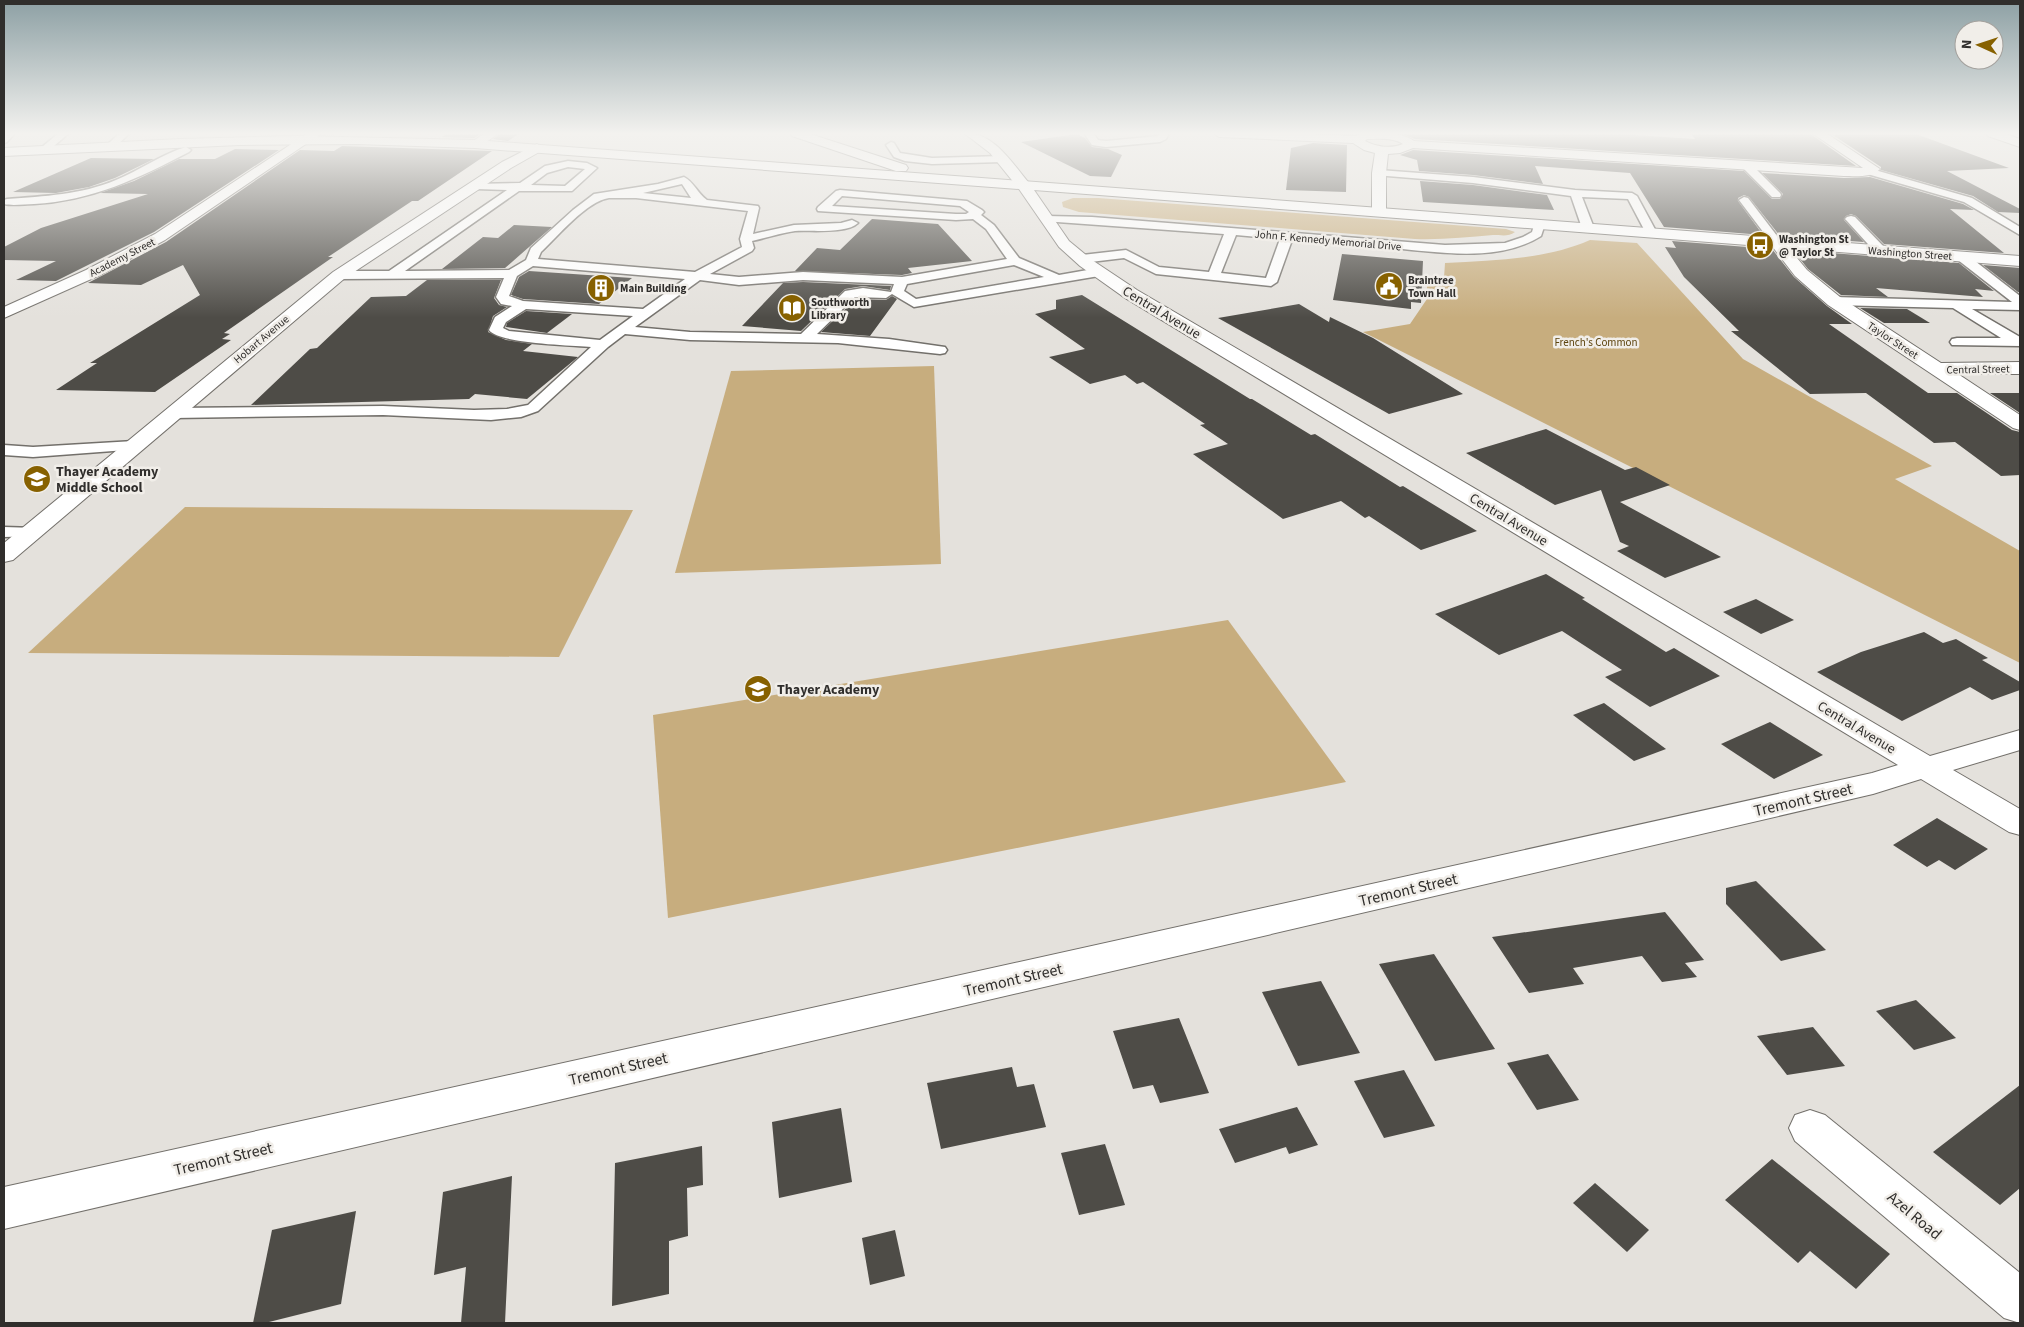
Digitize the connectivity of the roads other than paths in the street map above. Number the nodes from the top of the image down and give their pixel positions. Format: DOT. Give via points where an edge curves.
graph roads {
  1 [pos="77,195"];
  2 [pos="223,195"];
  3 [pos="462,195"];
  4 [pos="507,195"];
  5 [pos="612,195"];
  6 [pos="694,195"];
  7 [pos="838,195"];
  8 [pos="864,195"];
  9 [pos="1030,195"];
  10 [pos="1146,195"];
  11 [pos="1379,195"];
  12 [pos="1576,195"];
  13 [pos="1617,195"];
  14 [pos="1951,195"];
  15 [pos="1744,200"];
  16 [pos="7,202"];
  17 [pos="706,204"];
  18 [pos="1379,212"];
  19 [pos="974,214"];
  20 [pos="1851,219"];
  21 [pos="1047,220"];
  22 [pos="852,223"];
  23 [pos="1539,224"];
  24 [pos="1588,228"];
  25 [pos="1232,232"];
  26 [pos="1651,232"];
  27 [pos="2020,232"];
  28 [pos="1287,237"];
  29 [pos="746,239"];
  30 [pos="1777,242"];
  31 [pos="1882,250"];
  32 [pos="1962,257"];
  33 [pos="1016,261"];
  34 [pos="2020,261"];
  35 [pos="531,262"];
  36 [pos="1090,265"];
  37 [pos="512,274"];
  38 [pos="340,275"];
  39 [pos="391,275"];
  40 [pos="697,276"];
  41 [pos="1214,276"];
  42 [pos="1056,278"];
  43 [pos="902,281"];
  44 [pos="4,294"];
  45 [pos="900,295"];
  46 [pos="40,296"];
  47 [pos="1834,301"];
  48 [pos="2020,302"];
  49 [pos="1955,303"];
  50 [pos="523,305"];
  51 [pos="2020,306"];
  52 [pos="4,313"];
  53 [pos="644,313"];
  54 [pos="622,330"];
  55 [pos="804,338"];
  56 [pos="1957,342"];
  57 [pos="2019,342"];
  58 [pos="604,344"];
  59 [pos="940,350"];
  60 [pos="2020,368"];
  61 [pos="1936,369"];
  62 [pos="173,413"];
  63 [pos="2020,424"];
  64 [pos="134,446"];
  65 [pos="4,450"];
  66 [pos="4,532"];
  67 [pos="30,532"];
  68 [pos="4,554"];
  69 [pos="2020,740"];
  70 [pos="1926,768"];
  71 [pos="2020,824"];
  72 [pos="1810,1128"];
  73 [pos="4,1208"];
  74 [pos="2020,1302"];
  1 -- 16 [label="lane" via="53,200"];
  2 -- 46 [label="street, Academy Street" via="160,237"];
  3 -- 38 [label="street, Hobart Avenue" via="384,243"];
  4 -- 39 [label="lane"];
  5 -- 17 [label="lane"];
  5 -- 35 [label="lane" via="598,196 577,212 535,251"];
  6 -- 17 [label="lane"];
  7 -- 19 [label="lane" via="822,209 956,217"];
  8 -- 19 [label="lane" via="963,203 978,212"];
  9 -- 21 [label="street, Central Avenue"];
  10 -- 18 [label="street, Washington Street"];
  11 -- 18 [label="street"];
  12 -- 24 [label="lane"];
  13 -- 26 [label="lane" via="1632,196"];
  14 -- 27 [label="lane" via="1968,200"];
  15 -- 30 [label="lane"];
  17 -- 29 [label="lane" via="754,208"];
  18 -- 23 [label="street, Washington Street"];
  19 -- 33 [label="lane" via="990,228"];
  20 -- 31 [label="lane"];
  21 -- 25 [label="lane, John F. Kennedy Memorial Drive" via="1080,219"];
  21 -- 36 [label="street, Central Avenue" via="1064,244"];
  22 -- 29 [label="lane" via="794,228"];
  23 -- 24 [label="street, Washington Street"];
  23 -- 28 [label="lane, John F. Kennedy Memorial Drive" via="1537,234 1529,240 1473,248 1431,249"];
  24 -- 26 [label="street, Washington Street"];
  25 -- 28 [label="lane, John F. Kennedy Memorial Drive"];
  25 -- 41 [label="lane"];
  26 -- 30 [label="street, Washington Street"];
  28 -- 41 [label="lane" via="1271,282"];
  29 -- 40 [label="lane" via="748,248"];
  30 -- 31 [label="street, Washington Street"];
  30 -- 47 [label="street, Taylor Street" via="1801,273"];
  31 -- 32 [label="street, Washington Street"];
  32 -- 34 [label="street, Washington Street"];
  32 -- 48 [label="lane"];
  33 -- 42 [label="lane"];
  33 -- 43 [label="lane"];
  35 -- 37 [label="lane"];
  35 -- 40 [label="lane"];
  36 -- 41 [label="lane" via="1126,254 1156,270"];
  36 -- 42 [label="lane"];
  36 -- 70 [label="street, Central Avenue" via="1140,299"];
  37 -- 39 [label="lane"];
  37 -- 50 [label="lane" via="502,297"];
  38 -- 39 [label="lane"];
  38 -- 62 [label="street, Hobart Avenue"];
  40 -- 43 [label="lane" via="739,280 803,276"];
  40 -- 53 [label="lane"];
  42 -- 45 [label="lane" via="914,303"];
  43 -- 45 [label="lane" via="897,292"];
  44 -- 46 [label="street"];
  45 -- 55 [label="lane" via="849,294 814,332"];
  46 -- 52 [label="street, Academy Street"];
  47 -- 49 [label="lane"];
  47 -- 61 [label="street, Taylor Street"];
  49 -- 51 [label="lane"];
  49 -- 57 [label="lane"];
  50 -- 53 [label="lane"];
  50 -- 58 [label="lane" via="500,320 496,330 506,335"];
  53 -- 54 [label="lane"];
  54 -- 55 [label="lane" via="689,336"];
  54 -- 58 [label="lane"];
  55 -- 59 [label="lane"];
  56 -- 57 [label="lane"];
  58 -- 62 [label="lane" via="533,408 523,413"];
  60 -- 61 [label="street, Central Street"];
  61 -- 63 [label="street, Taylor Street"];
  62 -- 64 [label="street, Hobart Avenue"];
  64 -- 65 [label="lane" via="33,452"];
  64 -- 67 [label="street, Hobart Avenue"];
  66 -- 67 [label="lane"];
  67 -- 68 [label="street, Hobart Avenue"];
  69 -- 70 [label="street, Tremont Street"];
  70 -- 71 [label="street, Central Avenue"];
  70 -- 73 [label="street, Tremont Street" via="1873,783"];
  72 -- 74 [label="street, Azel Road"];
}
